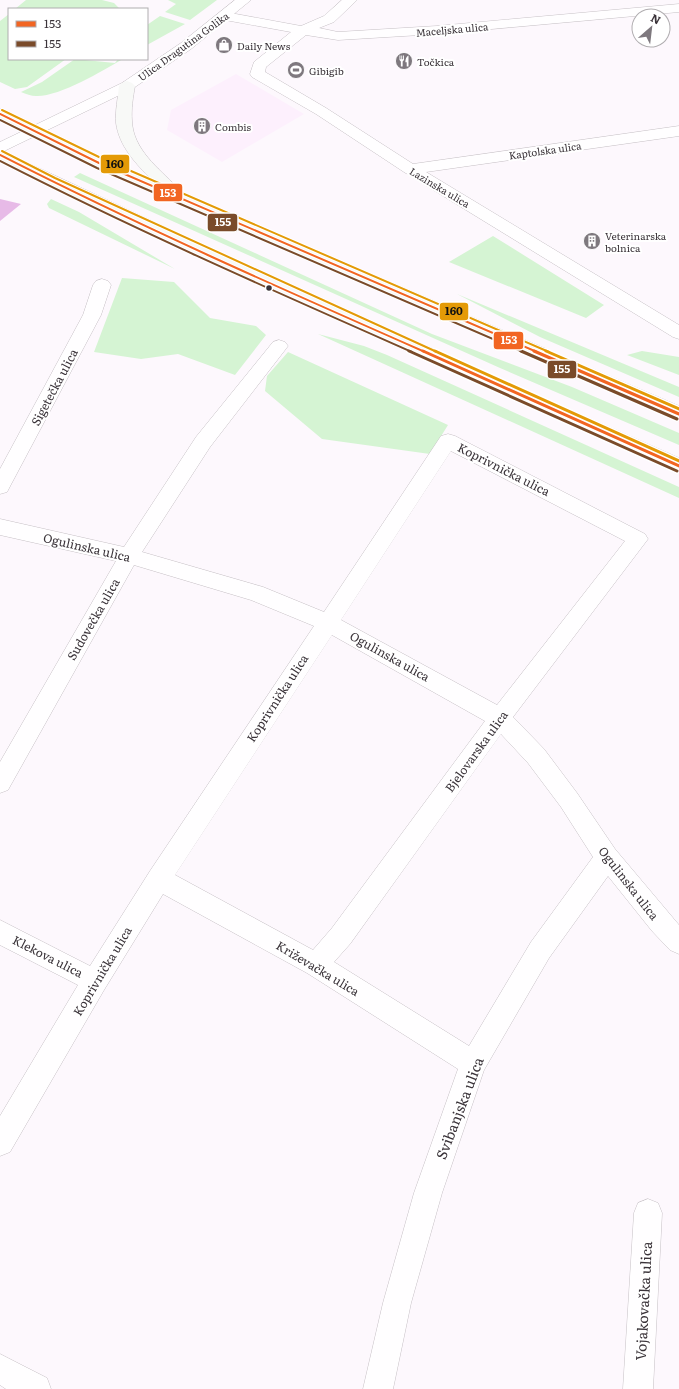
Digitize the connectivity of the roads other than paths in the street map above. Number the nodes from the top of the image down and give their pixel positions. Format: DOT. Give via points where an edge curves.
graph roads {
  1 [pos="244,0"];
  2 [pos="350,0"];
  3 [pos="679,8"];
  4 [pos="225,16"];
  5 [pos="303,30"];
  6 [pos="127,86"];
  7 [pos="0,114"];
  8 [pos="679,131"];
  9 [pos="35,132"];
  10 [pos="0,148"];
  11 [pos="0,155"];
  12 [pos="410,169"];
  13 [pos="177,196"];
  14 [pos="102,285"];
  15 [pos="679,333"];
  16 [pos="278,346"];
  17 [pos="679,414"];
  18 [pos="679,466"];
  19 [pos="0,487"];
  20 [pos="0,527"];
  21 [pos="638,539"];
  22 [pos="128,556"];
  23 [pos="327,622"];
  24 [pos="500,718"];
  25 [pos="0,783"];
  26 [pos="607,857"];
  27 [pos="159,878"];
  28 [pos="0,932"];
  29 [pos="679,942"];
  30 [pos="316,965"];
  31 [pos="95,981"];
  32 [pos="473,1064"];
  33 [pos="0,1142"];
  34 [pos="648,1213"];
  35 [pos="0,1369"];
  36 [pos="36,1389"];
  37 [pos="378,1389"];
  38 [pos="638,1389"];
  1 -- 4 [label="street, Ulica Dragutina Golika"];
  2 -- 5 [label="street" via="329,19"];
  3 -- 5 [label="street, Maceljska ulica" via="394,33 338,36"];
  4 -- 5 [label="street, Maceljska ulica"];
  4 -- 6 [label="street, Ulica Dragutina Golika"];
  5 -- 12 [label="street, Lazinska ulica" via="259,65 257,74 321,111"];
  6 -- 9 [label="street, Ulica Dragutina Golika"];
  6 -- 13 [label="main road" via="124,123 130,144"];
  7 -- 9 [label="main road"];
  8 -- 12 [label="street, Kaptolska ulica"];
  9 -- 10 [label="street, Ulica Dragutina Golika"];
  9 -- 13 [label="main road"];
  11 -- 18 [label="main road" via="292,293"];
  12 -- 15 [label="street, Lazinska ulica"];
  13 -- 17 [label="main road"];
  14 -- 19 [label="street, Sigetečka ulica" via="92,315"];
  16 -- 22 [label="street, Sudovečka ulica" via="203,442"];
  20 -- 22 [label="street, Ogulinska ulica"];
  21 -- 23 [label="street, Koprivnička ulica" via="448,440"];
  21 -- 24 [label="street, Bjelovarska ulica"];
  22 -- 23 [label="street, Ogulinska ulica" via="256,593"];
  22 -- 25 [label="street, Sudovečka ulica"];
  23 -- 24 [label="street, Ogulinska ulica"];
  23 -- 27 [label="street, Koprivnička ulica"];
  24 -- 26 [label="street, Ogulinska ulica" via="536,756"];
  24 -- 30 [label="street, Bjelovarska ulica" via="341,936"];
  26 -- 29 [label="street, Ogulinska ulica"];
  26 -- 32 [label="street, Svibanjska ulica" via="540,950"];
  27 -- 30 [label="street, Križevačka ulica"];
  27 -- 31 [label="street, Koprivnička ulica"];
  28 -- 31 [label="street, Klekova ulica"];
  30 -- 32 [label="street, Križevačka ulica"];
  31 -- 33 [label="street, Koprivnička ulica"];
  32 -- 37 [label="street, Svibanjska ulica" via="426,1201 397,1303"];
  34 -- 38 [label="street, Vojakovačka ulica"];
  35 -- 36 [label="street"];
}
